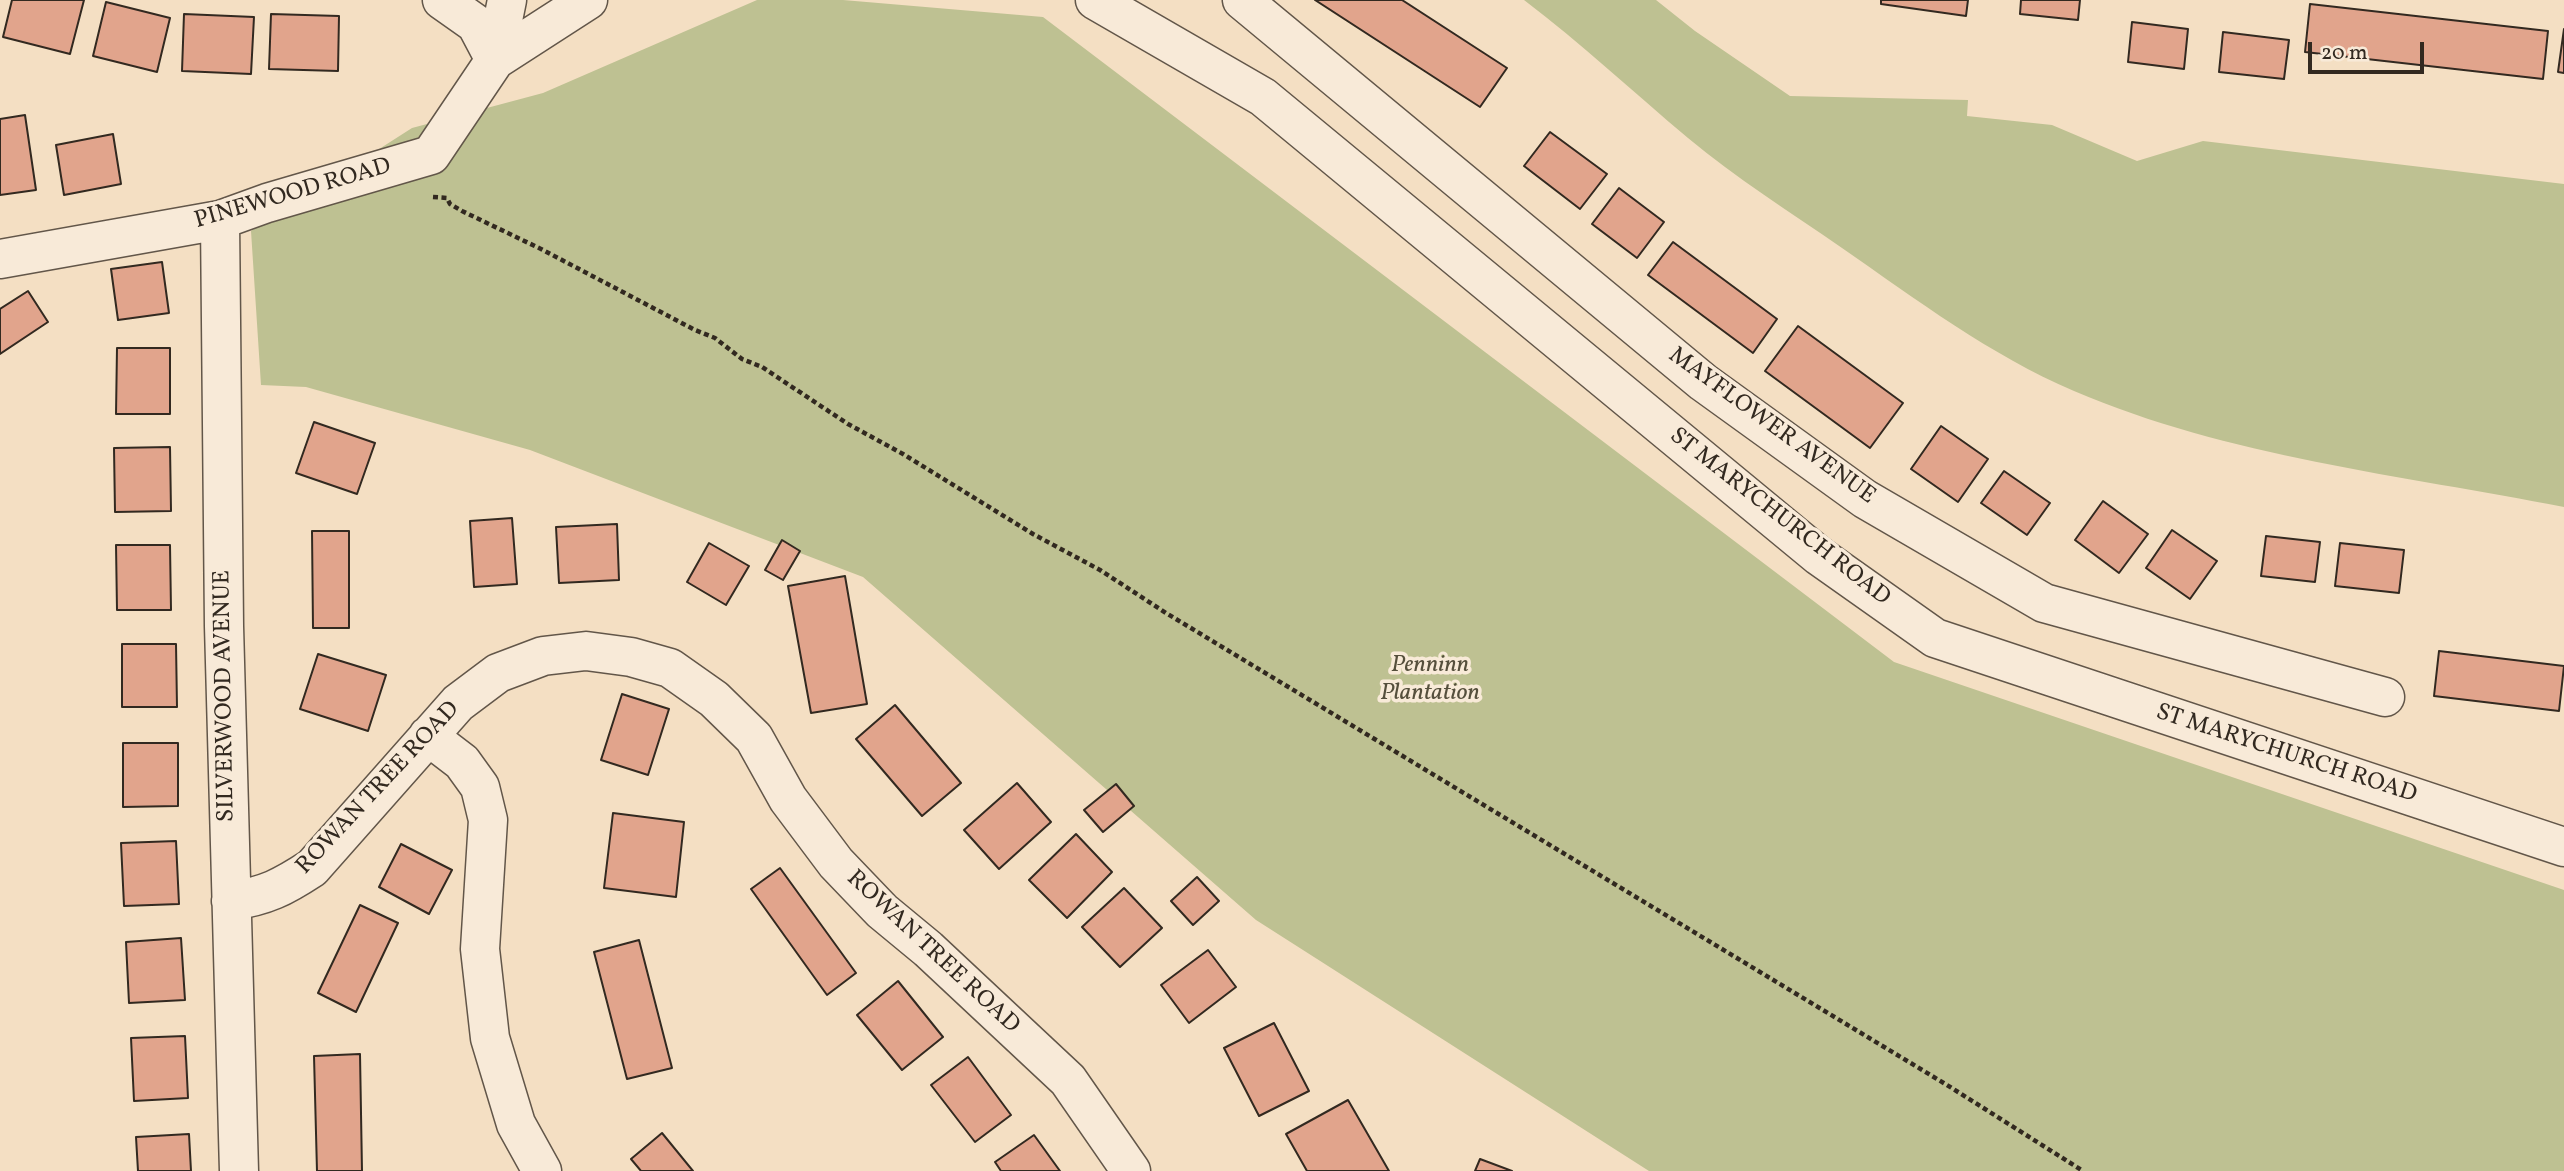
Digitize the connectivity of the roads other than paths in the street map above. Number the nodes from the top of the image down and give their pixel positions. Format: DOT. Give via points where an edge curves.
graph roads {
  1 [pos="443,0"];
  2 [pos="507,0"];
  3 [pos="588,0"];
  4 [pos="1095,0"];
  5 [pos="1242,0"];
  6 [pos="495,60"];
  7 [pos="219,220"];
  8 [pos="0,259"];
  9 [pos="2385,698"];
  10 [pos="428,736"];
  11 [pos="2564,848"];
  12 [pos="231,901"];
  13 [pos="239,1171"];
  14 [pos="542,1171"];
  15 [pos="1131,1171"];
  1 -- 6 [label="street" via="476,24"];
  2 -- 6 [label="street, PINEWOOD ROAD"];
  3 -- 6 [label="street, PINEWOOD ROAD"];
  4 -- 11 [label="street, ST MARYCHURCH ROAD" via="1263,97 1819,556 1935,638"];
  5 -- 9 [label="street, MAYFLOWER AVENUE" via="1703,382 1865,499 2044,603"];
  6 -- 7 [label="street, PINEWOOD ROAD" via="430,155"];
  7 -- 8 [label="street, PINEWOOD ROAD"];
  7 -- 12 [label="street, SILVERWOOD AVENUE"];
  10 -- 12 [label="street, ROWAN TREE ROAD" via="312,868 259,897"];
  10 -- 14 [label="street" via="462,762 480,787 488,820 480,949 489,1038 516,1124"];
  10 -- 15 [label="street, ROWAN TREE ROAD" via="458,702 498,673 543,656 586,651 670,668 714,699 754,738 788,799 836,863 882,911 1068,1080"];
  12 -- 13 [label="street, SILVERWOOD AVENUE"];
}
